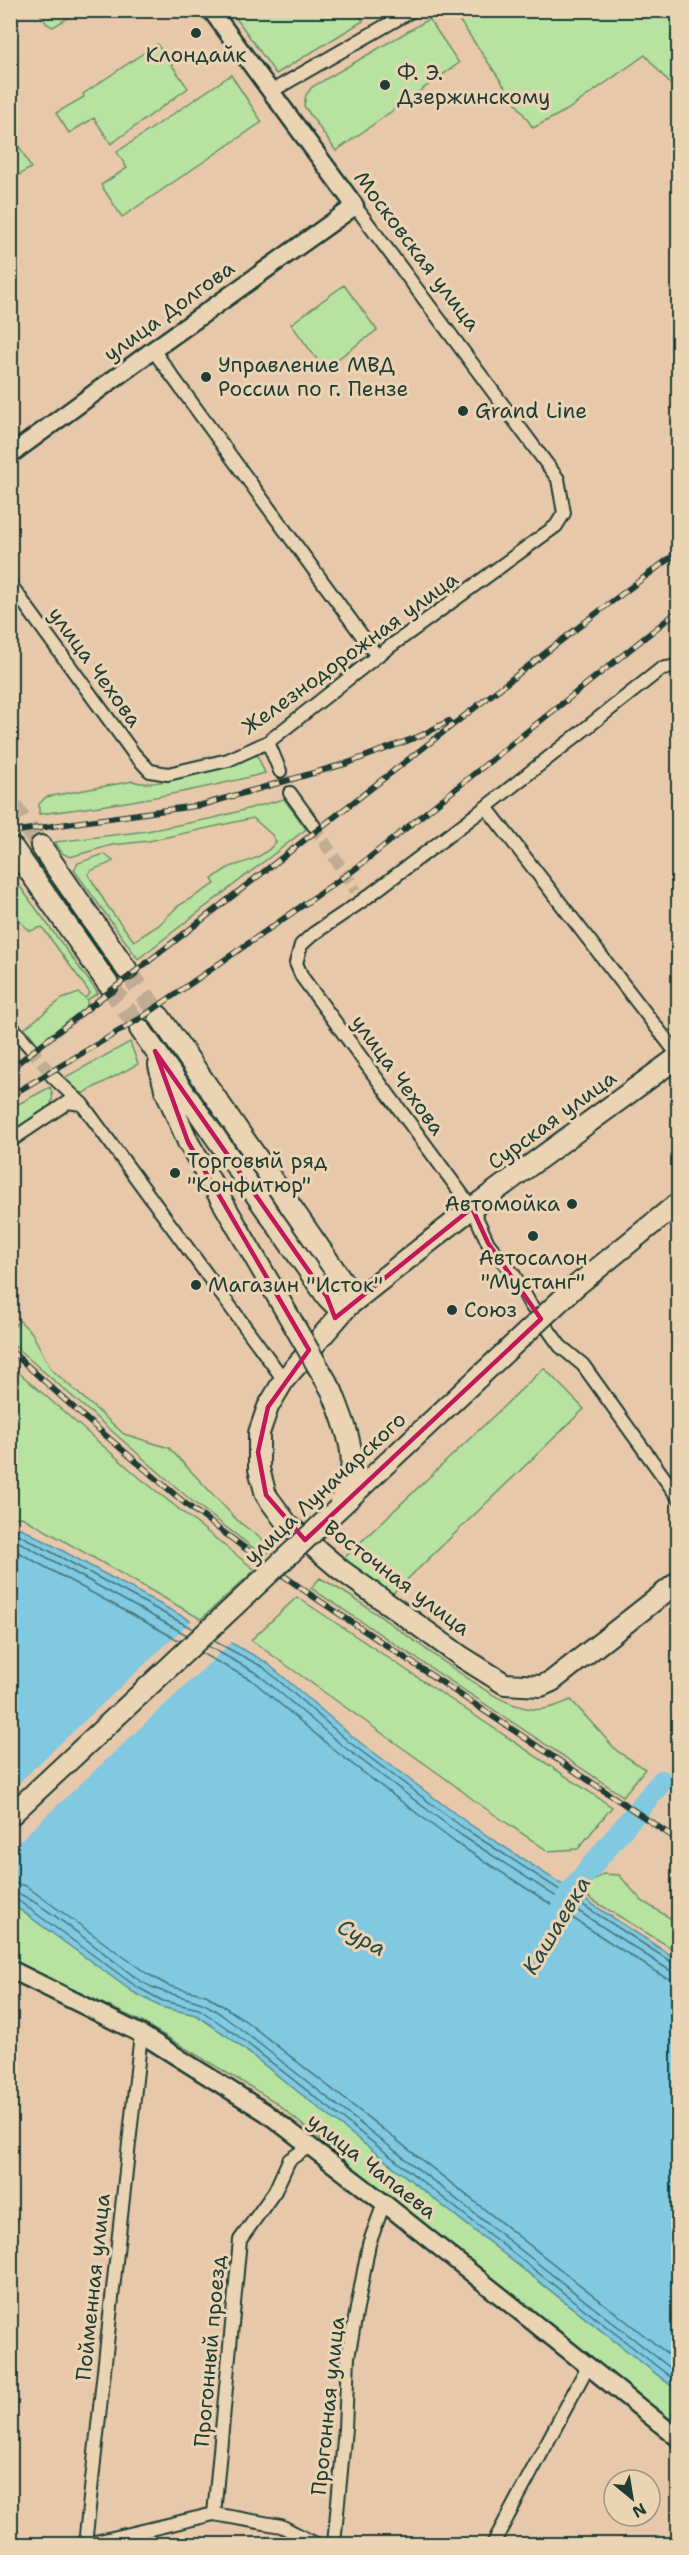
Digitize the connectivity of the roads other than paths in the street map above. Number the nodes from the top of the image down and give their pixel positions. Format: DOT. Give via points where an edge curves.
graph roads {
  1 [pos="211,10"];
  2 [pos="414,10"];
  3 [pos="270,92"];
  4 [pos="355,206"];
  5 [pos="153,350"];
  6 [pos="10,455"];
  7 [pos="556,526"];
  8 [pos="10,584"];
  9 [pos="377,656"];
  10 [pos="678,666"];
  11 [pos="268,742"];
  12 [pos="150,771"];
  13 [pos="280,771"];
  14 [pos="290,794"];
  15 [pos="486,807"];
  16 [pos="314,826"];
  17 [pos="40,846"];
  18 [pos="13,848"];
  19 [pos="127,970"];
  20 [pos="108,984"];
  21 [pos="159,1016"];
  22 [pos="10,1025"];
  23 [pos="140,1029"];
  24 [pos="30,1047"];
  25 [pos="155,1051"];
  26 [pos="678,1056"];
  27 [pos="52,1076"];
  28 [pos="82,1104"];
  29 [pos="10,1141"];
  30 [pos="678,1203"];
  31 [pos="472,1208"];
  32 [pos="333,1268"];
  33 [pos="382,1278"];
  34 [pos="327,1297"];
  35 [pos="348,1306"];
  36 [pos="329,1328"];
  37 [pos="284,1380"];
  38 [pos="678,1497"];
  39 [pos="332,1515"];
  40 [pos="678,1582"];
  41 [pos="10,1816"];
  42 [pos="10,1969"];
  43 [pos="141,2034"];
  44 [pos="311,2145"];
  45 [pos="384,2203"];
  46 [pos="588,2366"];
  47 [pos="678,2438"];
  48 [pos="214,2514"];
  49 [pos="86,2544"];
  50 [pos="315,2544"];
  51 [pos="334,2544"];
  52 [pos="493,2544"];
  1 -- 3 [label="street, Московская улица"];
  2 -- 3 [label="street"];
  3 -- 4 [label="street, Московская улица"];
  4 -- 5 [label="street, улица Долгова"];
  4 -- 7 [label="street, Московская улица" via="558,479 564,513"];
  5 -- 6 [label="street, улица Долгова"];
  5 -- 9 [label="street"];
  7 -- 9 [label="street, Железнодорожная улица"];
  8 -- 12 [label="street, улица Чехова"];
  9 -- 11 [label="street, Железнодорожная улица"];
  10 -- 15 [label="street" via="662,669"];
  11 -- 12 [label="street, Железнодорожная улица" via="228,760 168,774"];
  11 -- 13 [label="street"];
  14 -- 16 [label="street"];
  15 -- 26 [label="street"];
  15 -- 31 [label="street, улица Чехова" via="359,896 301,945 296,963 309,987"];
  17 -- 19 [label="main road"];
  18 -- 20 [label="main road"];
  21 -- 32 [label="main road"];
  22 -- 24 [label="street"];
  23 -- 25 [label="main road"];
  25 -- 34 [label="main road"];
  25 -- 39 [label="main road, bridge" via="165,1089 188,1142 332,1391 349,1434 353,1461 348,1490"];
  26 -- 31 [label="main road, Сурская улица"];
  27 -- 28 [label="street"];
  28 -- 29 [label="street" via="68,1102"];
  28 -- 37 [label="street"];
  30 -- 39 [label="main road, улица Луначарского, bridge" via="576,1286"];
  31 -- 33 [label="main road, Сурская улица"];
  31 -- 38 [label="street, улица Чехова" via="489,1243 530,1304 560,1346 583,1365"];
  32 -- 33 [label="main road" via="360,1279"];
  32 -- 35 [label="main road" via="348,1289"];
  33 -- 35 [label="main road, Восточная улица"];
  34 -- 35 [label="main road" via="336,1306"];
  34 -- 36 [label="main road" via="331,1312"];
  35 -- 36 [label="main road, Восточная улица"];
  36 -- 37 [label="main road, Восточная улица"];
  37 -- 40 [label="main road, Восточная улица" via="259,1433 258,1452 266,1495 288,1525 341,1570 505,1684 542,1686 567,1672"];
  39 -- 41 [label="main road, улица Луначарского, bridge"];
  42 -- 43 [label="street, улица Чапаева"];
  43 -- 44 [label="street, улица Чапаева"];
  43 -- 49 [label="street, Пойменная улица"];
  44 -- 45 [label="street, улица Чапаева"];
  44 -- 48 [label="street, Прогонный проезд" via="289,2160 275,2191 240,2240"];
  45 -- 46 [label="street, улица Чапаева"];
  45 -- 51 [label="street, Прогонная улица" via="369,2244 348,2358"];
  46 -- 47 [label="street, улица Чапаева"];
  46 -- 52 [label="street"];
  48 -- 49 [label="street"];
  48 -- 50 [label="street" via="281,2526"];
}
